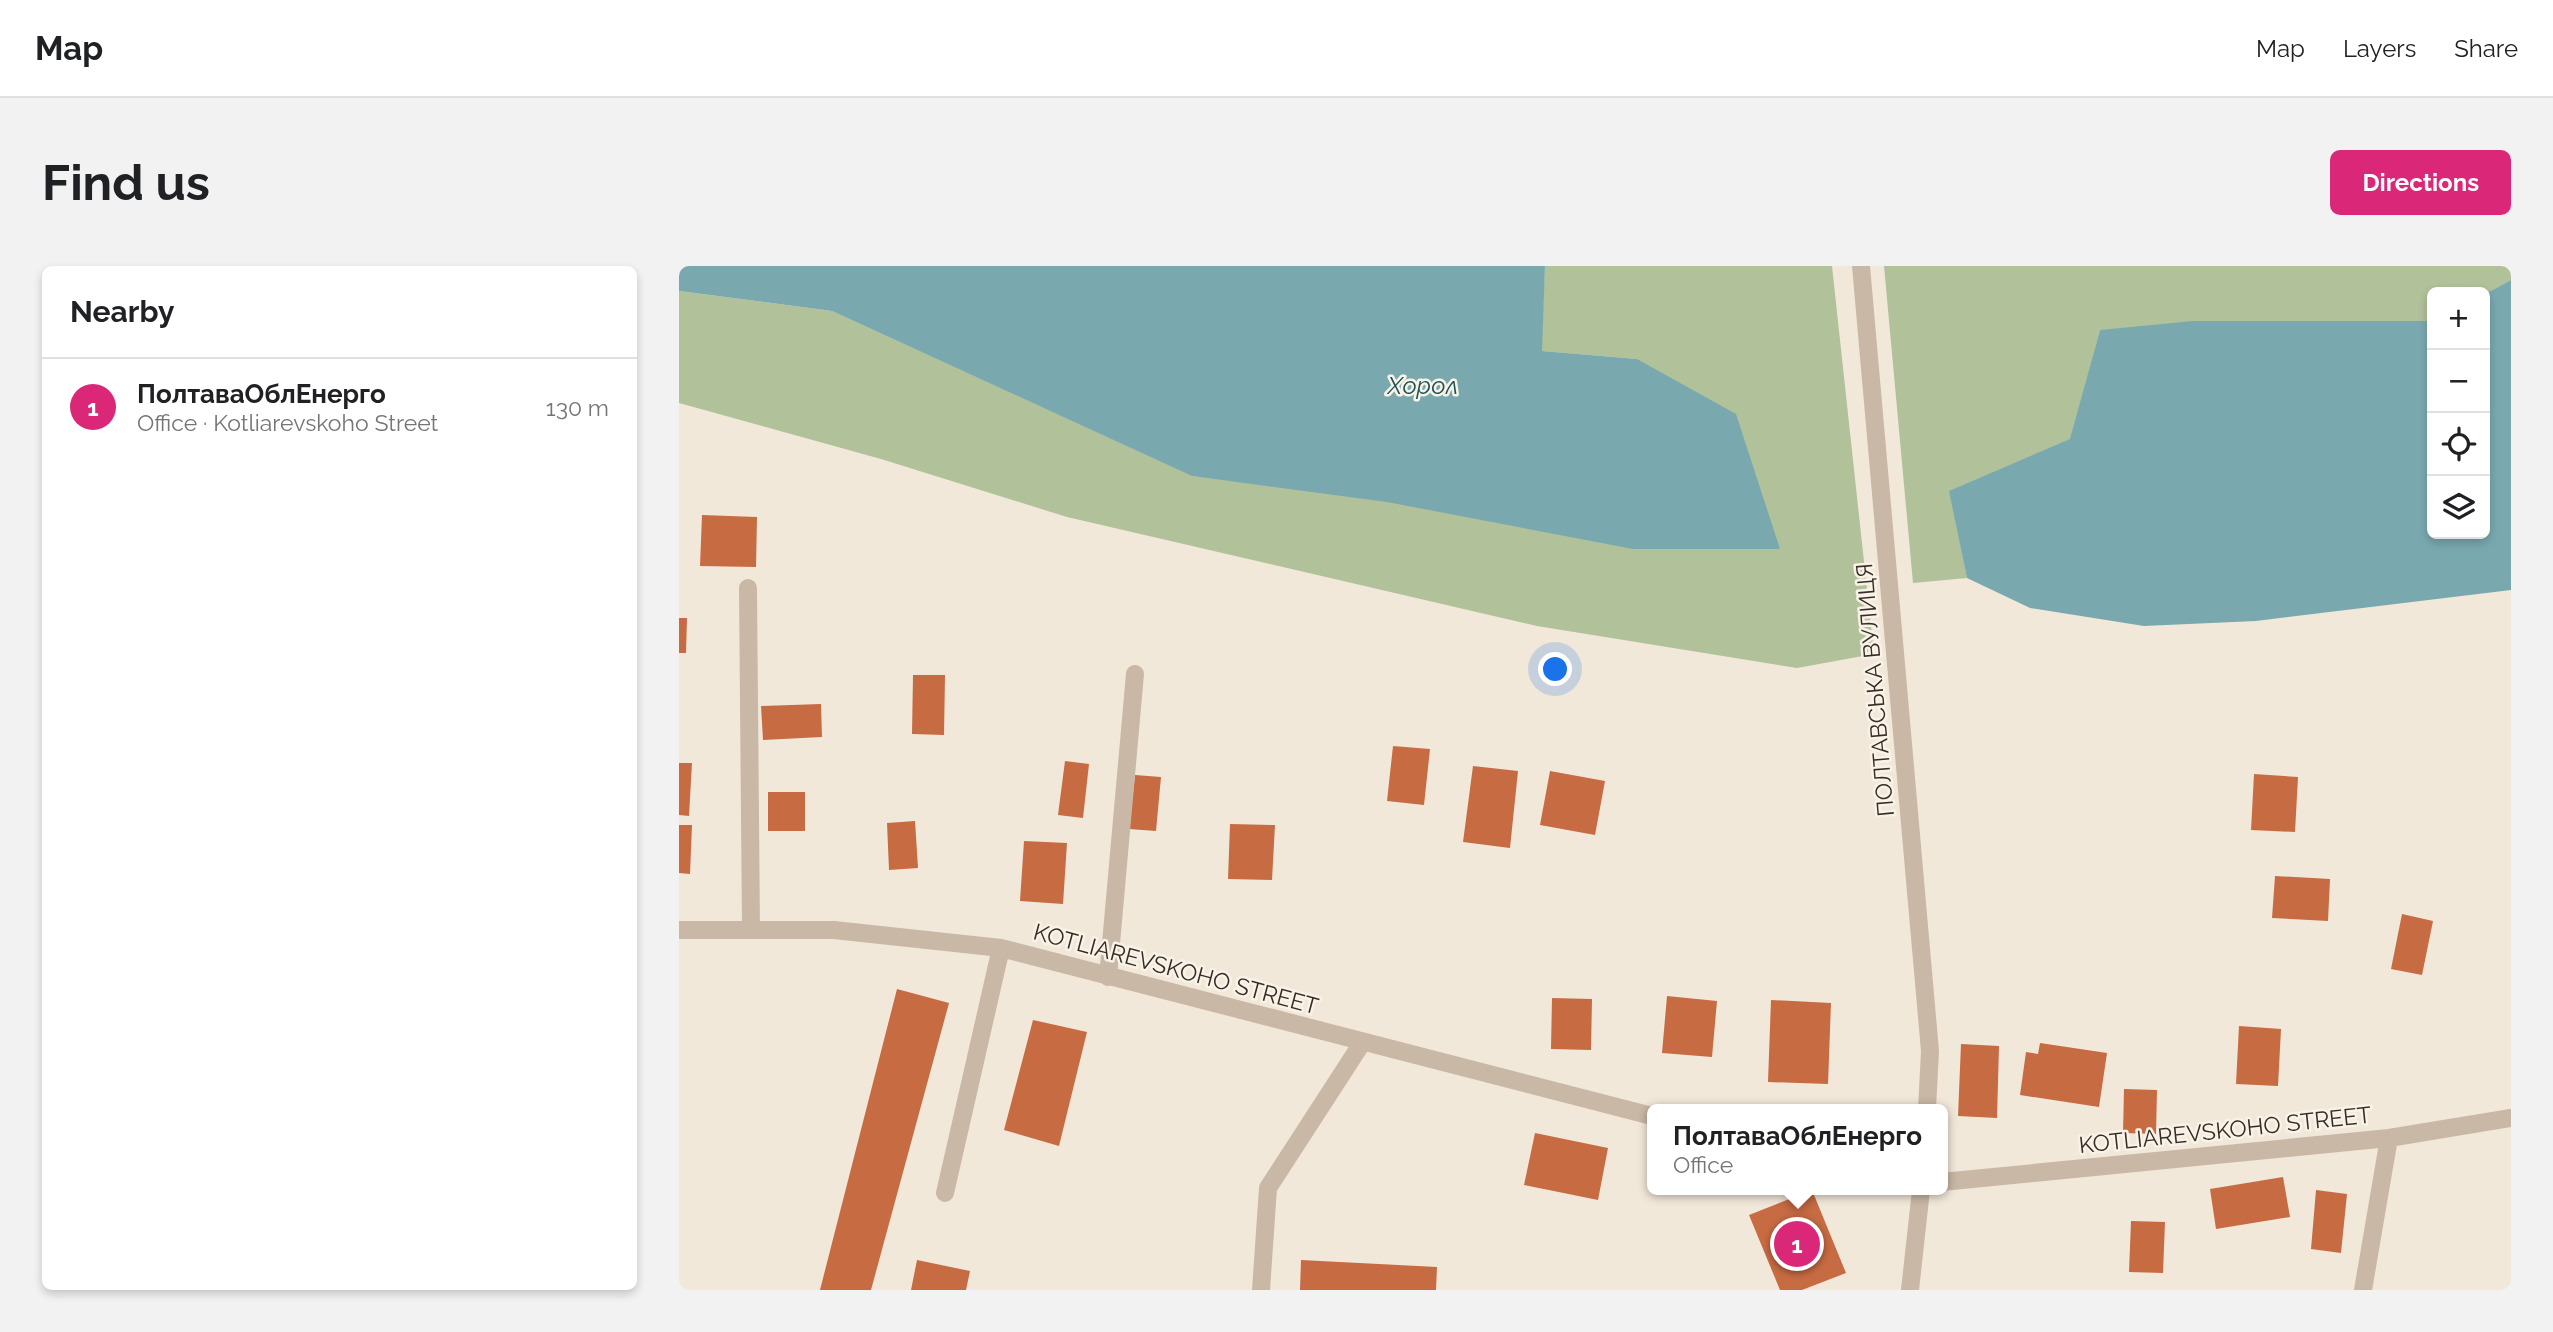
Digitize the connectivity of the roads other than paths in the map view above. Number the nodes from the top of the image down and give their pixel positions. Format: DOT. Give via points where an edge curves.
graph roads {
  1 [pos="1861,266"];
  2 [pos="748,588"];
  3 [pos="1135,674"];
  4 [pos="679,930"];
  5 [pos="751,930"];
  6 [pos="1001,948"];
  7 [pos="1108,976"];
  8 [pos="1362,1043"];
  9 [pos="1927,1104"];
  10 [pos="1647,1115"];
  11 [pos="2511,1118"];
  12 [pos="2389,1138"];
  13 [pos="1948,1181"];
  14 [pos="945,1193"];
  15 [pos="1920,1195"];
  16 [pos="1261,1290"];
  17 [pos="1910,1290"];
  18 [pos="2363,1290"];
  1 -- 9 [label="street, ПОЛТАВСЬКА ВУЛИЦЯ" via="1929,1038"];
  2 -- 5 [label="street"];
  3 -- 7 [label="street"];
  4 -- 5 [label="street, KOTLIAREVSKOHO STREET"];
  5 -- 6 [label="street, KOTLIAREVSKOHO STREET" via="834,930"];
  6 -- 7 [label="street, KOTLIAREVSKOHO STREET"];
  6 -- 14 [label="street"];
  7 -- 8 [label="street, KOTLIAREVSKOHO STREET"];
  8 -- 10 [label="street, KOTLIAREVSKOHO STREET"];
  8 -- 16 [label="street" via="1268,1188"];
  11 -- 12 [label="street, KOTLIAREVSKOHO STREET"];
  12 -- 13 [label="street, KOTLIAREVSKOHO STREET"];
  12 -- 18 [label="street"];
  15 -- 17 [label="street"];
}
